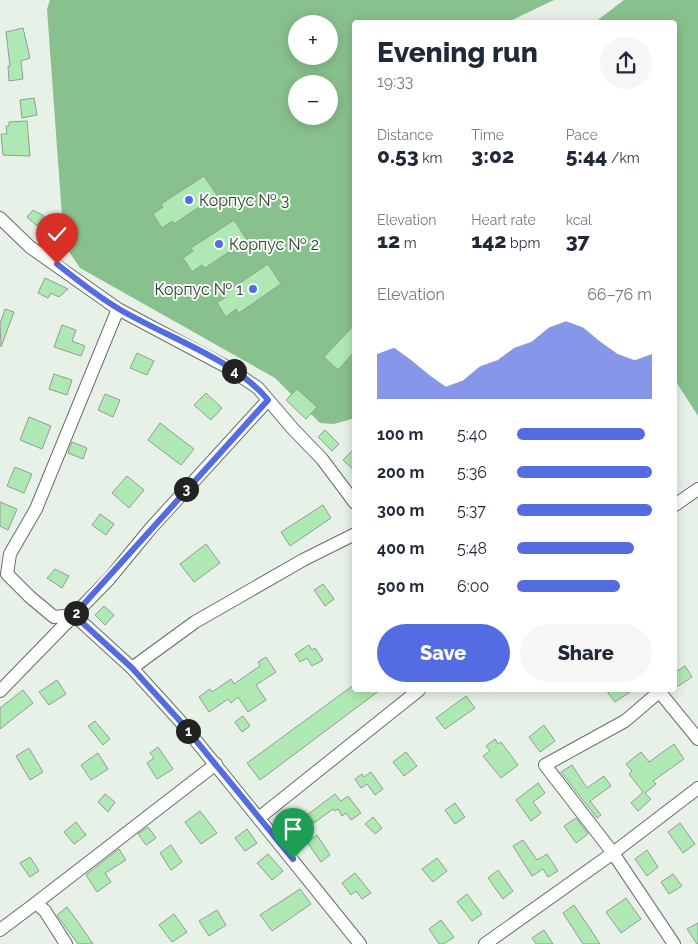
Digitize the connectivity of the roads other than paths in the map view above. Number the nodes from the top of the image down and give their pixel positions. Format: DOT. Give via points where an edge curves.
graph roads {
  1 [pos="0,218"];
  2 [pos="118,309"];
  3 [pos="268,400"];
  4 [pos="698,489"];
  5 [pos="352,499"];
  6 [pos="677,505"];
  7 [pos="352,536"];
  8 [pos="74,615"];
  9 [pos="132,668"];
  10 [pos="0,691"];
  11 [pos="416,692"];
  12 [pos="658,692"];
  13 [pos="660,692"];
  14 [pos="698,739"];
  15 [pos="216,764"];
  16 [pos="698,788"];
  17 [pos="260,817"];
  18 [pos="613,854"];
  19 [pos="36,903"];
  20 [pos="0,930"];
  21 [pos="66,944"];
  22 [pos="360,944"];
  23 [pos="485,944"];
  24 [pos="674,944"];
  1 -- 2 [label="street" via="30,247"];
  2 -- 3 [label="street" via="227,367 258,388"];
  2 -- 8 [label="street" via="36,509 10,554 7,574 54,617"];
  3 -- 5 [label="street" via="322,459"];
  3 -- 8 [label="street"];
  4 -- 6 [label="street"];
  7 -- 9 [label="street" via="194,622"];
  8 -- 9 [label="street"];
  8 -- 10 [label="street"];
  9 -- 15 [label="street"];
  11 -- 17 [label="street"];
  12 -- 18 [label="street" via="625,721 545,765"];
  13 -- 14 [label="street"];
  15 -- 17 [label="street"];
  15 -- 19 [label="street"];
  16 -- 18 [label="street"];
  17 -- 22 [label="street"];
  18 -- 23 [label="street"];
  18 -- 24 [label="street"];
  19 -- 20 [label="street"];
  19 -- 21 [label="street"];
}
